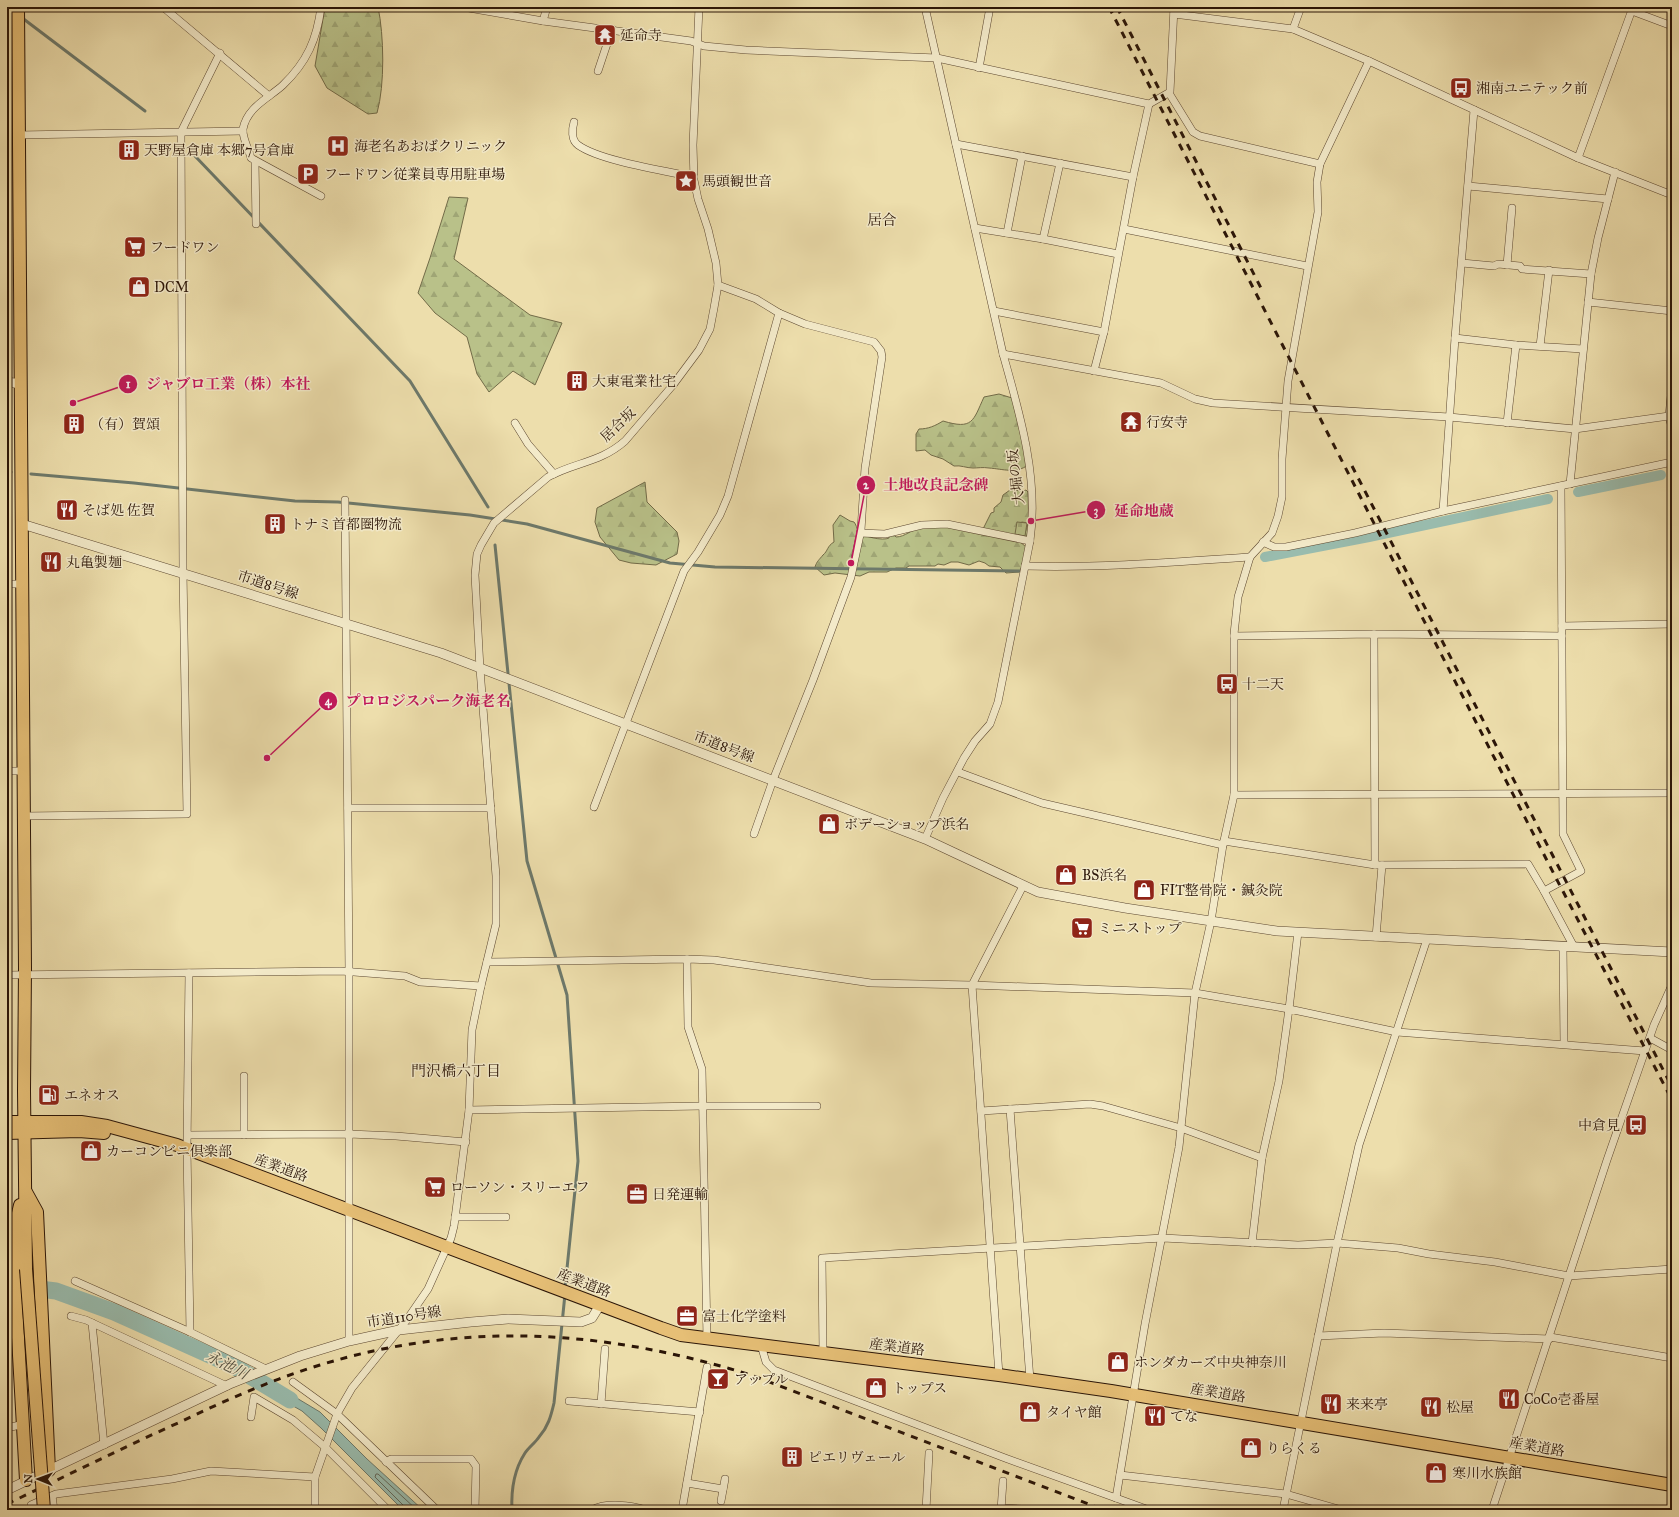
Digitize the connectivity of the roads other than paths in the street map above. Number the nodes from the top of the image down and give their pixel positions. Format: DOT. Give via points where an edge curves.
graph roads {
  1 [pos="163,7"];
  2 [pos="321,7"];
  3 [pos="464,7"];
  4 [pos="547,7"];
  5 [pos="699,7"];
  6 [pos="925,7"];
  7 [pos="990,7"];
  8 [pos="1301,7"];
  9 [pos="18,8"];
  10 [pos="1633,9"];
  11 [pos="1174,10"];
  12 [pos="543,21"];
  13 [pos="1672,26"];
  14 [pos="612,29"];
  15 [pos="1293,29"];
  16 [pos="698,44"];
  17 [pos="220,53"];
  18 [pos="937,58"];
  19 [pos="1369,61"];
  20 [pos="979,68"];
  21 [pos="598,71"];
  22 [pos="1169,93"];
  23 [pos="269,96"];
  24 [pos="1149,104"];
  25 [pos="1474,110"];
  26 [pos="574,122"];
  27 [pos="243,131"];
  28 [pos="181,132"];
  29 [pos="19,135"];
  30 [pos="956,144"];
  31 [pos="1022,156"];
  32 [pos="1578,158"];
  33 [pos="255,161"];
  34 [pos="1060,163"];
  35 [pos="1320,164"];
  36 [pos="1615,172"];
  37 [pos="694,177"];
  38 [pos="1133,177"];
  39 [pos="1468,186"];
  40 [pos="1672,195"];
  41 [pos="321,196"];
  42 [pos="1608,199"];
  43 [pos="1512,208"];
  44 [pos="256,224"];
  45 [pos="975,228"];
  46 [pos="1124,229"];
  47 [pos="1007,233"];
  48 [pos="1044,239"];
  49 [pos="1118,254"];
  50 [pos="1462,263"];
  51 [pos="1507,265"];
  52 [pos="1307,266"];
  53 [pos="1549,270"];
  54 [pos="1591,274"];
  55 [pos="718,285"];
  56 [pos="1588,302"];
  57 [pos="994,311"];
  58 [pos="1672,311"];
  59 [pos="779,313"];
  60 [pos="1104,332"];
  61 [pos="1455,338"];
  62 [pos="1516,345"];
  63 [pos="1540,346"];
  64 [pos="1583,349"];
  65 [pos="1003,354"];
  66 [pos="1094,371"];
  67 [pos="7,382"];
  68 [pos="21,384"];
  69 [pos="1672,386"];
  70 [pos="1286,408"];
  71 [pos="1669,416"];
  72 [pos="1449,417"];
  73 [pos="515,423"];
  74 [pos="1507,423"];
  75 [pos="1672,428"];
  76 [pos="1575,429"];
  77 [pos="1672,462"];
  78 [pos="551,476"];
  79 [pos="1570,484"];
  80 [pos="1561,486"];
  81 [pos="345,503"];
  82 [pos="1443,512"];
  83 [pos="22,524"];
  84 [pos="860,532"];
  85 [pos="1030,541"];
  86 [pos="1263,542"];
  87 [pos="1250,557"];
  88 [pos="1025,566"];
  89 [pos="183,572"];
  90 [pos="7,584"];
  91 [pos="22,584"];
  92 [pos="1672,624"];
  93 [pos="346,625"];
  94 [pos="1562,626"];
  95 [pos="1374,634"];
  96 [pos="1234,636"];
  97 [pos="1562,636"];
  98 [pos="480,669"];
  99 [pos="625,724"];
  100 [pos="7,771"];
  101 [pos="23,771"];
  102 [pos="958,772"];
  103 [pos="773,780"];
  104 [pos="1563,793"];
  105 [pos="1672,793"];
  106 [pos="1234,795"];
  107 [pos="1374,796"];
  108 [pos="594,807"];
  109 [pos="348,808"];
  110 [pos="491,808"];
  111 [pos="24,816"];
  112 [pos="754,834"];
  113 [pos="925,839"];
  114 [pos="1224,843"];
  115 [pos="1379,865"];
  116 [pos="1023,886"];
  117 [pos="1544,891"];
  118 [pos="1210,921"];
  119 [pos="1298,932"];
  120 [pos="1376,937"];
  121 [pos="1427,940"];
  122 [pos="1563,946"];
  123 [pos="1574,947"];
  124 [pos="1672,952"];
  125 [pos="687,959"];
  126 [pos="487,962"];
  127 [pos="349,972"];
  128 [pos="189,973"];
  129 [pos="7,975"];
  130 [pos="25,975"];
  131 [pos="972,985"];
  132 [pos="1672,985"];
  133 [pos="480,986"];
  134 [pos="1195,993"];
  135 [pos="1289,1010"];
  136 [pos="1397,1032"];
  137 [pos="1650,1038"];
  138 [pos="1564,1044"];
  139 [pos="1672,1050"];
  140 [pos="1645,1051"];
  141 [pos="244,1076"];
  142 [pos="702,1106"];
  143 [pos="817,1106"];
  144 [pos="1010,1109"];
  145 [pos="469,1110"];
  146 [pos="981,1111"];
  147 [pos="7,1122"];
  148 [pos="24,1127"];
  149 [pos="1181,1128"];
  150 [pos="7,1133"];
  151 [pos="349,1134"];
  152 [pos="188,1135"];
  153 [pos="244,1135"];
  154 [pos="466,1142"];
  155 [pos="188,1149"];
  156 [pos="1262,1158"];
  157 [pos="24,1189"];
  158 [pos="349,1209"];
  159 [pos="455,1217"];
  160 [pos="506,1217"];
  161 [pos="1163,1238"];
  162 [pos="1252,1243"];
  163 [pos="1336,1243"];
  164 [pos="1020,1246"];
  165 [pos="447,1248"];
  166 [pos="990,1248"];
  167 [pos="20,1268"];
  168 [pos="1672,1269"];
  169 [pos="1570,1276"];
  170 [pos="75,1281"];
  171 [pos="600,1305"];
  172 [pos="71,1316"];
  173 [pos="92,1323"];
  174 [pos="400,1330"];
  175 [pos="190,1332"];
  176 [pos="1318,1336"];
  177 [pos="707,1338"];
  178 [pos="1549,1338"];
  179 [pos="350,1341"];
  180 [pos="761,1346"];
  181 [pos="605,1349"];
  182 [pos="823,1353"];
  183 [pos="1672,1358"];
  184 [pos="707,1367"];
  185 [pos="264,1370"];
  186 [pos="999,1375"];
  187 [pos="1030,1380"];
  188 [pos="293,1382"];
  189 [pos="230,1384"];
  190 [pos="1134,1395"];
  191 [pos="569,1402"];
  192 [pos="601,1404"];
  193 [pos="700,1412"];
  194 [pos="336,1416"];
  195 [pos="250,1418"];
  196 [pos="1300,1422"];
  197 [pos="24,1424"];
  198 [pos="7,1428"];
  199 [pos="104,1445"];
  200 [pos="326,1445"];
  201 [pos="929,1453"];
  202 [pos="1509,1458"];
  203 [pos="386,1462"];
  204 [pos="49,1470"];
  205 [pos="1120,1475"];
  206 [pos="315,1477"];
  207 [pos="725,1479"];
  208 [pos="26,1480"];
  209 [pos="1003,1481"];
  210 [pos="687,1483"];
  211 [pos="1672,1485"];
  212 [pos="723,1489"];
  213 [pos="7,1490"];
  214 [pos="1286,1494"];
  215 [pos="52,1496"];
  216 [pos="1116,1498"];
  217 [pos="722,1501"];
  218 [pos="1001,1509"];
  219 [pos="31,1510"];
  220 [pos="44,1510"];
  221 [pos="54,1510"];
  222 [pos="315,1510"];
  223 [pos="388,1510"];
  224 [pos="436,1510"];
  225 [pos="475,1510"];
  226 [pos="592,1510"];
  227 [pos="646,1510"];
  228 [pos="682,1510"];
  229 [pos="926,1510"];
  230 [pos="1043,1510"];
  231 [pos="1149,1510"];
  232 [pos="1283,1510"];
  233 [pos="1342,1510"];
  234 [pos="1492,1510"];
  1 -- 17 [label="street"];
  2 -- 23 [label="street" via="317,33 311,49 294,73"];
  3 -- 12 [label="street"];
  4 -- 12 [label="street"];
  5 -- 16 [label="street, 居合坂"];
  6 -- 18 [label="street, 大堀の坂"];
  7 -- 20 [label="street"];
  8 -- 15 [label="street"];
  9 -- 29 [label="main road"];
  10 -- 13 [label="street"];
  10 -- 32 [label="street"];
  11 -- 15 [label="street"];
  11 -- 22 [label="street"];
  12 -- 14 [label="street"];
  14 -- 16 [label="street"];
  14 -- 21 [label="street"];
  15 -- 19 [label="street"];
  16 -- 18 [label="street" via="746,50"];
  16 -- 37 [label="street, 居合坂"];
  17 -- 23 [label="street"];
  17 -- 28 [label="street"];
  18 -- 20 [label="street"];
  18 -- 30 [label="street, 大堀の坂"];
  19 -- 25 [label="street"];
  19 -- 35 [label="street"];
  20 -- 24 [label="street"];
  22 -- 24 [label="street"];
  22 -- 35 [label="street" via="1193,132 1200,136"];
  23 -- 27 [label="street" via="249,115"];
  24 -- 38 [label="street"];
  25 -- 32 [label="street"];
  25 -- 39 [label="street"];
  26 -- 37 [label="street" via="572,136 577,145 596,154"];
  27 -- 28 [label="street"];
  27 -- 33 [label="street" via="251,158"];
  28 -- 29 [label="street"];
  28 -- 89 [label="street"];
  29 -- 68 [label="main road"];
  30 -- 31 [label="street"];
  30 -- 45 [label="street, 大堀の坂"];
  31 -- 34 [label="street"];
  31 -- 47 [label="street"];
  32 -- 36 [label="street"];
  33 -- 41 [label="street"];
  33 -- 44 [label="street"];
  34 -- 38 [label="street"];
  34 -- 48 [label="street"];
  35 -- 52 [label="street" via="1317,182 1318,212"];
  36 -- 40 [label="street"];
  36 -- 42 [label="street"];
  37 -- 55 [label="street, 居合坂" via="713,246"];
  38 -- 46 [label="street"];
  39 -- 42 [label="street"];
  39 -- 50 [label="street"];
  42 -- 54 [label="street"];
  43 -- 51 [label="street"];
  45 -- 47 [label="street"];
  45 -- 57 [label="street, 大堀の坂"];
  46 -- 49 [label="street"];
  46 -- 52 [label="street"];
  47 -- 48 [label="street"];
  48 -- 49 [label="street"];
  49 -- 60 [label="street"];
  50 -- 51 [label="street"];
  50 -- 61 [label="street"];
  51 -- 53 [label="street" via="1520,266 1522,269"];
  52 -- 70 [label="street"];
  53 -- 54 [label="street"];
  53 -- 63 [label="street"];
  54 -- 56 [label="street"];
  55 -- 59 [label="street" via="756,299"];
  55 -- 78 [label="street, 居合坂" via="711,324 695,357 625,441 614,451"];
  56 -- 58 [label="street"];
  56 -- 64 [label="street"];
  57 -- 60 [label="street"];
  57 -- 65 [label="street, 大堀の坂"];
  59 -- 84 [label="street" via="805,324 874,342 881,351 864,468"];
  59 -- 99 [label="street" via="728,496 720,515 688,565"];
  60 -- 66 [label="street"];
  61 -- 62 [label="street"];
  61 -- 72 [label="street"];
  62 -- 63 [label="street"];
  62 -- 74 [label="street"];
  63 -- 64 [label="street"];
  64 -- 76 [label="street"];
  65 -- 66 [label="street"];
  65 -- 85 [label="street, 大堀の坂" via="1019,409 1029,466 1033,502"];
  66 -- 70 [label="street" via="1161,383 1204,401"];
  67 -- 68 [label="street"];
  68 -- 83 [label="main road"];
  69 -- 71 [label="street"];
  70 -- 72 [label="street"];
  70 -- 86 [label="street" via="1282,497 1272,533"];
  71 -- 75 [label="street"];
  71 -- 76 [label="street"];
  72 -- 74 [label="street"];
  72 -- 82 [label="street"];
  73 -- 78 [label="street"];
  74 -- 76 [label="street"];
  76 -- 79 [label="street"];
  77 -- 79 [label="street"];
  78 -- 98 [label="street" via="490,528 477,554"];
  79 -- 80 [label="street"];
  80 -- 82 [label="street"];
  80 -- 94 [label="street"];
  81 -- 93 [label="street"];
  82 -- 86 [label="street" via="1286,548 1274,547"];
  83 -- 89 [label="street, 市道8号線"];
  83 -- 91 [label="main road"];
  84 -- 85 [label="street" via="884,534 922,525 947,524"];
  84 -- 103 [label="street" via="853,568 813,680"];
  85 -- 88 [label="street, 大堀の坂"];
  86 -- 87 [label="street"];
  87 -- 88 [label="street" via="1122,566"];
  87 -- 96 [label="street" via="1238,597"];
  88 -- 102 [label="street, 大堀の坂" via="998,702 990,724 975,741"];
  89 -- 93 [label="street, 市道8号線"];
  89 -- 111 [label="street" via="187,814"];
  90 -- 91 [label="street"];
  91 -- 101 [label="main road"];
  92 -- 94 [label="street"];
  93 -- 98 [label="street, 市道8号線" via="441,653"];
  93 -- 109 [label="street"];
  94 -- 97 [label="street"];
  95 -- 96 [label="street"];
  95 -- 97 [label="street"];
  95 -- 107 [label="street"];
  96 -- 106 [label="street"];
  97 -- 104 [label="street"];
  98 -- 99 [label="street, 市道8号線"];
  98 -- 110 [label="street"];
  99 -- 103 [label="street, 市道8号線"];
  99 -- 108 [label="street"];
  100 -- 101 [label="street"];
  101 -- 111 [label="main road"];
  102 -- 113 [label="street, 大堀の坂"];
  102 -- 114 [label="street" via="1042,803"];
  103 -- 112 [label="street"];
  103 -- 113 [label="street, 市道8号線"];
  104 -- 105 [label="street"];
  104 -- 107 [label="street"];
  104 -- 117 [label="street" via="1563,834 1581,871"];
  106 -- 107 [label="street"];
  106 -- 114 [label="street"];
  107 -- 115 [label="street"];
  109 -- 110 [label="street"];
  109 -- 127 [label="street"];
  110 -- 126 [label="street" via="496,876 496,924"];
  111 -- 130 [label="main road"];
  113 -- 116 [label="street, 市道8号線"];
  114 -- 115 [label="street"];
  114 -- 118 [label="street"];
  115 -- 117 [label="street" via="1528,864"];
  115 -- 120 [label="street"];
  116 -- 118 [label="street, 市道8号線" via="1038,892"];
  116 -- 131 [label="street"];
  117 -- 123 [label="street"];
  118 -- 119 [label="street, 市道8号線"];
  118 -- 134 [label="street"];
  119 -- 120 [label="street, 市道8号線"];
  119 -- 135 [label="street"];
  120 -- 121 [label="street, 市道8号線"];
  121 -- 122 [label="street, 市道8号線"];
  121 -- 136 [label="street"];
  122 -- 123 [label="street, 市道8号線"];
  122 -- 138 [label="street"];
  123 -- 124 [label="street, 市道8号線"];
  125 -- 126 [label="street"];
  125 -- 131 [label="street" via="714,960 862,983"];
  125 -- 142 [label="street" via="688,1027 702,1069"];
  126 -- 133 [label="street"];
  127 -- 128 [label="street"];
  127 -- 133 [label="street" via="405,976 420,982"];
  127 -- 151 [label="street"];
  128 -- 130 [label="street"];
  128 -- 152 [label="street"];
  129 -- 130 [label="street"];
  130 -- 148 [label="main road"];
  131 -- 134 [label="street"];
  131 -- 146 [label="street"];
  132 -- 137 [label="street"];
  133 -- 145 [label="street" via="472,1030"];
  134 -- 135 [label="street"];
  134 -- 149 [label="street"];
  135 -- 136 [label="street"];
  135 -- 156 [label="street" via="1280,1081"];
  136 -- 138 [label="street"];
  136 -- 163 [label="street" via="1359,1145"];
  137 -- 139 [label="street"];
  137 -- 140 [label="street"];
  138 -- 140 [label="street"];
  140 -- 169 [label="street"];
  141 -- 153 [label="street"];
  142 -- 143 [label="street"];
  142 -- 145 [label="street"];
  142 -- 177 [label="street"];
  144 -- 146 [label="street"];
  144 -- 149 [label="street" via="1090,1104"];
  144 -- 164 [label="street"];
  145 -- 154 [label="street"];
  146 -- 166 [label="street"];
  147 -- 148 [label="main road"];
  148 -- 150 [label="main road"];
  148 -- 155 [label="main road, 産業道路" via="145,1136"];
  148 -- 157 [label="main road"];
  149 -- 156 [label="street"];
  149 -- 161 [label="street"];
  151 -- 153 [label="street"];
  151 -- 154 [label="street"];
  151 -- 158 [label="street"];
  152 -- 153 [label="street"];
  152 -- 155 [label="street"];
  154 -- 159 [label="street"];
  155 -- 158 [label="main road, 産業道路"];
  155 -- 175 [label="street"];
  156 -- 162 [label="street"];
  157 -- 167 [label="main road"];
  157 -- 204 [label="main road" via="37,1212"];
  158 -- 165 [label="main road, 産業道路"];
  158 -- 179 [label="street"];
  159 -- 160 [label="street"];
  159 -- 165 [label="street" via="452,1238"];
  161 -- 162 [label="street"];
  161 -- 164 [label="street"];
  161 -- 190 [label="street" via="1145,1324"];
  162 -- 163 [label="street"];
  163 -- 169 [label="street" via="1398,1248"];
  163 -- 176 [label="street"];
  164 -- 166 [label="street"];
  164 -- 187 [label="street"];
  165 -- 171 [label="main road, 産業道路"];
  165 -- 174 [label="street" via="433,1280"];
  166 -- 182 [label="street" via="822,1258"];
  166 -- 186 [label="street"];
  167 -- 197 [label="main road" via="16,1304"];
  167 -- 220 [label="main road, bridge"];
  168 -- 169 [label="street"];
  169 -- 178 [label="street"];
  170 -- 175 [label="street"];
  171 -- 174 [label="street, 市道110号線" via="592,1318 581,1322 500,1320"];
  171 -- 177 [label="main road, 産業道路" via="682,1335"];
  172 -- 173 [label="street"];
  173 -- 189 [label="street"];
  173 -- 199 [label="street"];
  174 -- 179 [label="street, 市道110号線"];
  174 -- 194 [label="street" via="352,1388"];
  175 -- 185 [label="street"];
  176 -- 178 [label="street" via="1384,1333"];
  176 -- 196 [label="street"];
  177 -- 180 [label="main road, 産業道路"];
  178 -- 183 [label="street"];
  178 -- 202 [label="street"];
  179 -- 185 [label="street, 市道110号線"];
  180 -- 182 [label="main road, 産業道路"];
  180 -- 216 [label="street" via="766,1362 774,1370 997,1456"];
  181 -- 192 [label="street"];
  182 -- 186 [label="main road, 産業道路"];
  184 -- 193 [label="street"];
  185 -- 189 [label="street, 市道110号線"];
  186 -- 187 [label="main road, 産業道路"];
  187 -- 190 [label="main road, 産業道路"];
  188 -- 194 [label="street"];
  189 -- 199 [label="street"];
  190 -- 196 [label="main road, 産業道路"];
  190 -- 205 [label="street"];
  191 -- 192 [label="street"];
  192 -- 193 [label="street"];
  193 -- 210 [label="street"];
  194 -- 200 [label="street"];
  194 -- 203 [label="street"];
  195 -- 200 [label="street" via="254,1397 293,1420"];
  196 -- 202 [label="main road, 産業道路"];
  196 -- 214 [label="street"];
  197 -- 198 [label="street"];
  197 -- 208 [label="main road"];
  199 -- 204 [label="street"];
  200 -- 206 [label="street"];
  200 -- 223 [label="street"];
  201 -- 229 [label="street"];
  202 -- 211 [label="main road, 産業道路"];
  202 -- 234 [label="street"];
  203 -- 224 [label="street"];
  203 -- 225 [label="street" via="471,1459 476,1466"];
  204 -- 208 [label="street"];
  205 -- 214 [label="street"];
  205 -- 216 [label="street"];
  206 -- 215 [label="street" via="210,1471"];
  206 -- 222 [label="street"];
  207 -- 212 [label="street"];
  208 -- 213 [label="street"];
  209 -- 218 [label="street"];
  210 -- 212 [label="street"];
  210 -- 228 [label="street"];
  212 -- 217 [label="street"];
  214 -- 232 [label="street"];
  214 -- 233 [label="street"];
  215 -- 219 [label="street" via="31,1505"];
  215 -- 221 [label="street"];
  216 -- 231 [label="street"];
  218 -- 230 [label="street"];
  226 -- 227 [label="street" via="618,1505"];
}
